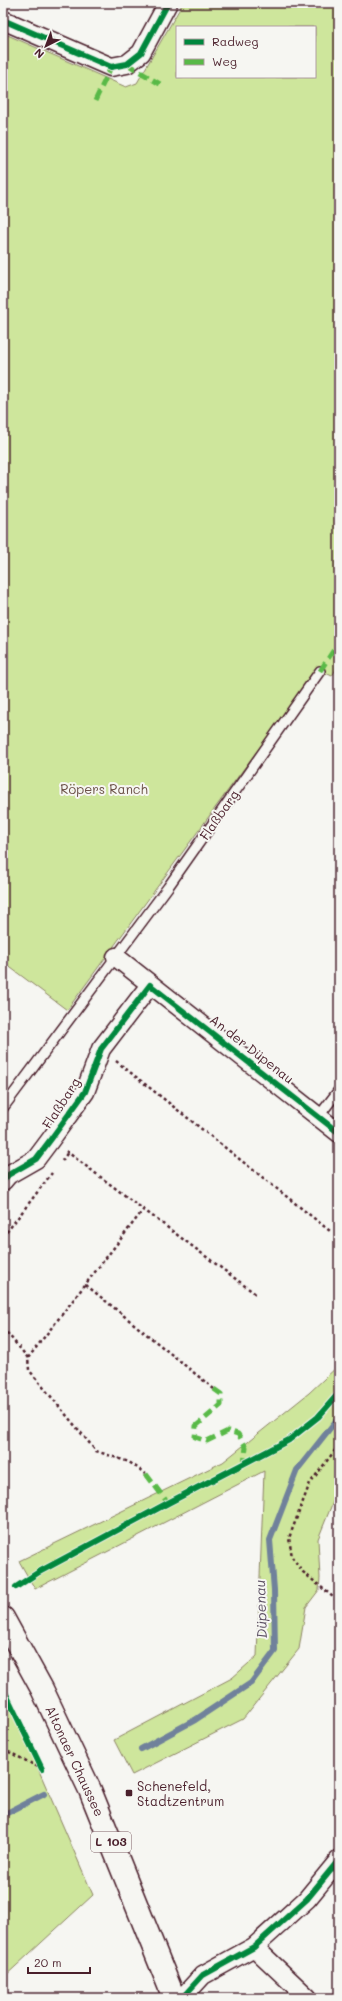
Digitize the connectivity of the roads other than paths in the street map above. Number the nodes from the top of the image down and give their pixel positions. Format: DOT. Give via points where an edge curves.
graph roads {
  1 [pos="168,3"];
  2 [pos="3,20"];
  3 [pos="320,671"];
  4 [pos="116,957"];
  5 [pos="150,985"];
  6 [pos="339,1090"];
  7 [pos="3,1108"];
  8 [pos="319,1116"];
  9 [pos="339,1133"];
  10 [pos="3,1181"];
  11 [pos="3,1618"];
  12 [pos="339,1860"];
  13 [pos="254,1947"];
  14 [pos="174,1998"];
  15 [pos="182,1998"];
  16 [pos="308,1998"];
  1 -- 2 [label="street" via="141,53 127,64 110,67"];
  3 -- 4 [label="lane, Flaßbarg" via="168,888"];
  4 -- 5 [label="street"];
  4 -- 7 [label="lane, Flaßbarg"];
  5 -- 8 [label="street, An der Düpenau"];
  5 -- 10 [label="street, Flaßbarg" via="101,1049 85,1092 51,1139 36,1159 8,1175"];
  6 -- 8 [label="lane"];
  8 -- 9 [label="street, An der Düpenau"];
  11 -- 14 [label="main road, Altonaer Chaussee / L 103" via="42,1689 90,1790"];
  12 -- 13 [label="street" via="307,1899"];
  13 -- 15 [label="street" via="203,1975"];
  13 -- 16 [label="street"];
}
